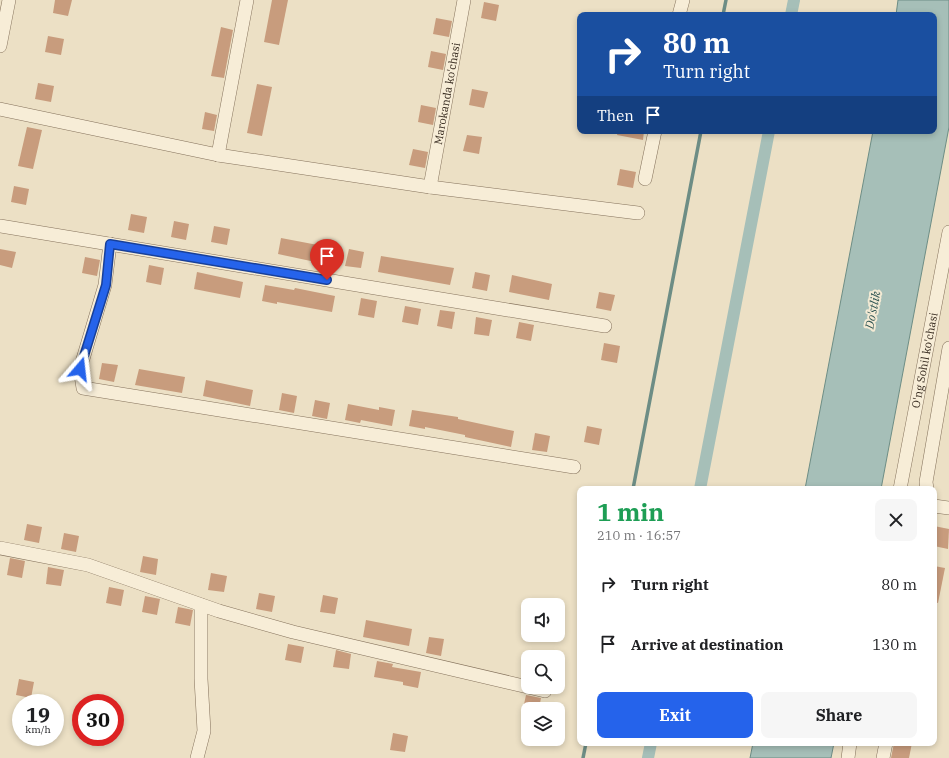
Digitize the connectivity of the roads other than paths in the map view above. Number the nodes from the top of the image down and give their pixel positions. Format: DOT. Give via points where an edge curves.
graph roads {
  1 [pos="9,0"];
  2 [pos="247,0"];
  3 [pos="464,0"];
  4 [pos="682,0"];
  5 [pos="680,12"];
  6 [pos="0,46"];
  7 [pos="0,109"];
  8 [pos="654,134"];
  9 [pos="218,155"];
  10 [pos="645,179"];
  11 [pos="430,187"];
  12 [pos="638,213"];
  13 [pos="0,226"];
  14 [pos="949,232"];
  15 [pos="110,244"];
  16 [pos="605,326"];
  17 [pos="949,348"];
  18 [pos="574,467"];
  19 [pos="901,486"];
  20 [pos="927,486"];
  21 [pos="937,506"];
  22 [pos="949,508"];
  23 [pos="0,548"];
  24 [pos="201,604"];
  25 [pos="521,685"];
  26 [pos="850,746"];
  27 [pos="885,746"];
  28 [pos="197,758"];
  29 [pos="848,758"];
  30 [pos="883,758"];
  1 -- 6 [label="street"];
  2 -- 9 [label="street"];
  3 -- 11 [label="street, Marokanda ko'chasi"];
  4 -- 5 [label="street"];
  7 -- 9 [label="street"];
  8 -- 10 [label="street"];
  9 -- 11 [label="street"];
  11 -- 12 [label="street"];
  13 -- 15 [label="street"];
  14 -- 19 [label="street, O'ng Sohil ko'chasi"];
  15 -- 16 [label="street"];
  15 -- 18 [label="street" via="106,285 80,369 83,388"];
  17 -- 20 [label="street"];
  21 -- 22 [label="street"];
  23 -- 24 [label="street" via="88,565"];
  24 -- 25 [label="street" via="293,632"];
  24 -- 28 [label="street" via="204,731"];
  26 -- 29 [label="street"];
  27 -- 30 [label="street"];
}
